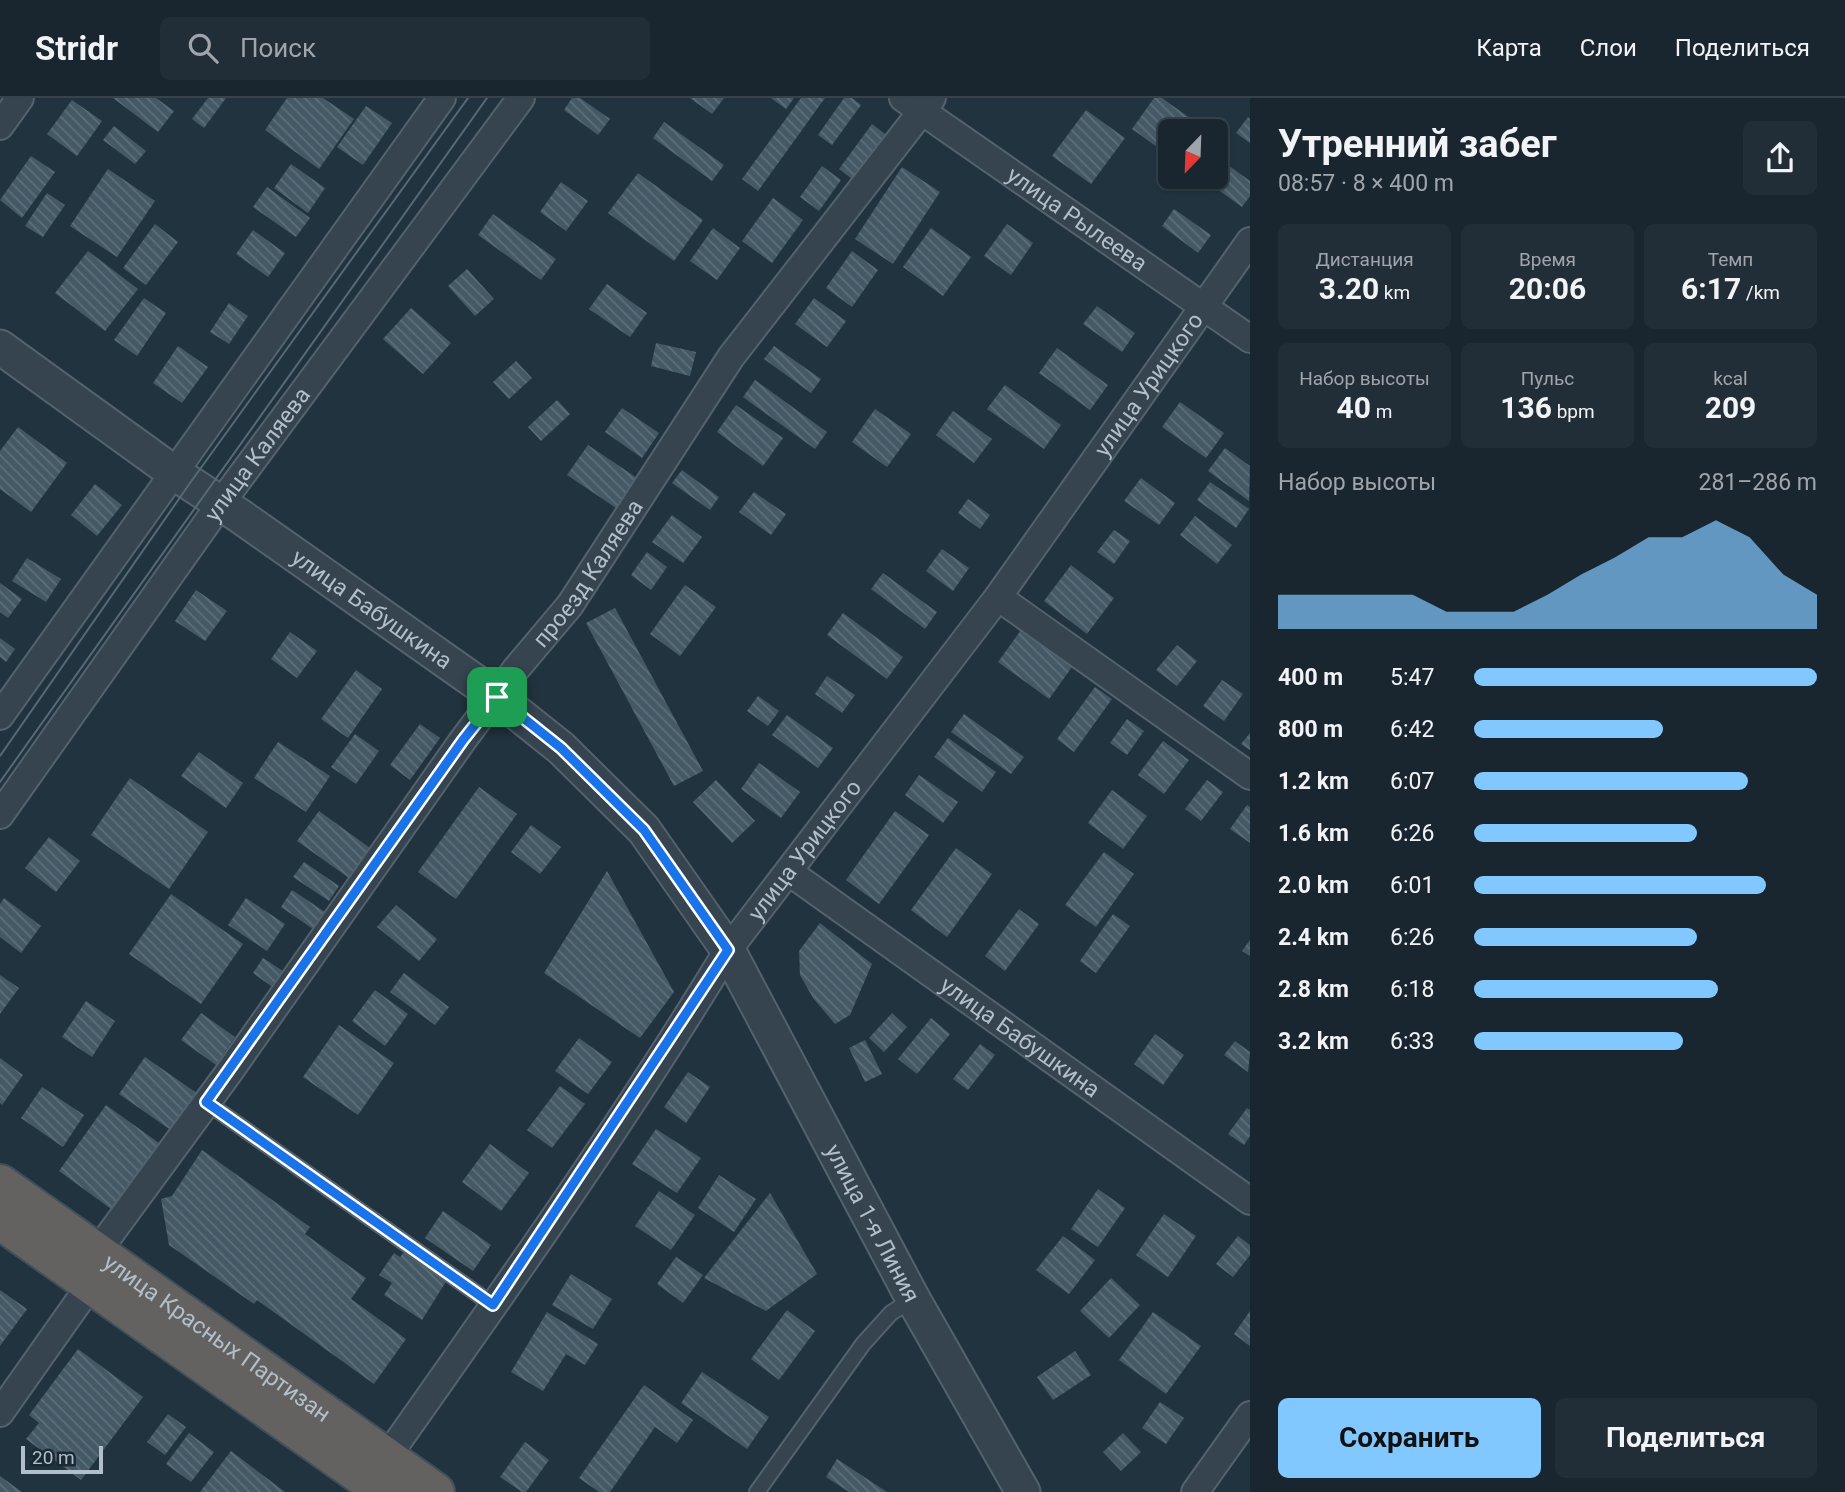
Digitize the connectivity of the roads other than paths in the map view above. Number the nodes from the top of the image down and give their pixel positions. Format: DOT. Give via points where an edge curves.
graph roads {
  1 [pos="20,98"];
  2 [pos="442,98"];
  3 [pos="521,98"];
  4 [pos="919,103"];
  5 [pos="0,125"];
  6 [pos="1250,242"];
  7 [pos="1202,305"];
  8 [pos="1250,339"];
  9 [pos="0,347"];
  10 [pos="173,472"];
  11 [pos="221,503"];
  12 [pos="998,597"];
  13 [pos="497,697"];
  14 [pos="0,716"];
  15 [pos="1250,776"];
  16 [pos="0,815"];
  17 [pos="789,872"];
  18 [pos="728,950"];
  19 [pos="206,1102"];
  20 [pos="0,1184"];
  21 [pos="1250,1201"];
  22 [pos="0,1220"];
  23 [pos="94,1268"];
  24 [pos="913,1299"];
  25 [pos="493,1305"];
  26 [pos="0,1413"];
  27 [pos="1250,1415"];
  28 [pos="376,1481"];
  29 [pos="435,1492"];
  30 [pos="757,1492"];
  31 [pos="1023,1492"];
  32 [pos="1195,1492"];
  1 -- 5 [label="street"];
  2 -- 10 [label="street"];
  3 -- 11 [label="street, улица Каляева"];
  4 -- 7 [label="street, улица Рылеева"];
  4 -- 13 [label="street, проезд Каляева" via="731,358 570,605"];
  6 -- 7 [label="street, улица Урицкого"];
  7 -- 8 [label="street, улица Рылеева"];
  7 -- 12 [label="street, улица Урицкого"];
  9 -- 10 [label="street, улица Бабушкина"];
  10 -- 11 [label="street, улица Бабушкина"];
  10 -- 14 [label="street"];
  11 -- 13 [label="street, улица Бабушкина"];
  11 -- 16 [label="street, улица Каляева"];
  12 -- 15 [label="street"];
  12 -- 17 [label="street, улица Урицкого"];
  13 -- 18 [label="street, улица Бабушкина" via="561,748 644,830"];
  13 -- 19 [label="street, проезд Каляева"];
  17 -- 18 [label="street, улица Урицкого"];
  17 -- 21 [label="street, улица Бабушкина"];
  18 -- 24 [label="street, улица 1-я Линия"];
  18 -- 25 [label="street, улица Урицкого"];
  19 -- 23 [label="street, проезд Каляева"];
  19 -- 25 [label="lane"];
  20 -- 23 [label="highway, улица Красных Партизан"];
  22 -- 23 [label="highway, улица Красных Партизан"];
  23 -- 26 [label="street, проезд Каляева"];
  23 -- 28 [label="highway, улица Красных Партизан"];
  24 -- 30 [label="lane" via="891,1312 863,1344"];
  24 -- 31 [label="street, улица 1-я Линия"];
  25 -- 28 [label="street, улица Урицкого"];
  27 -- 32 [label="street"];
  28 -- 29 [label="highway, улица Красных Партизан"];
}
